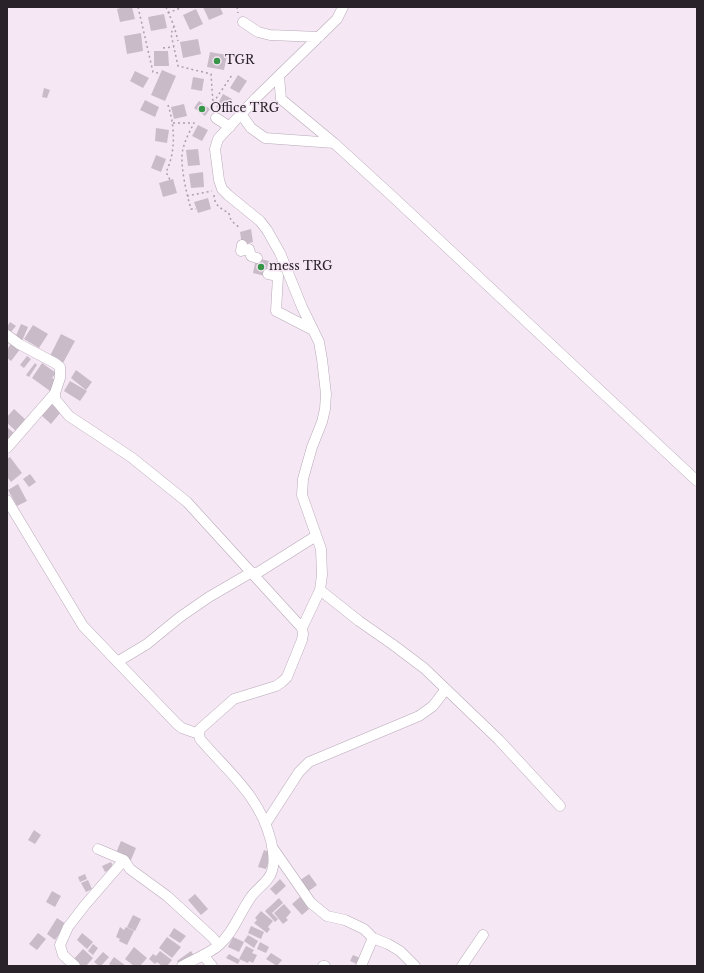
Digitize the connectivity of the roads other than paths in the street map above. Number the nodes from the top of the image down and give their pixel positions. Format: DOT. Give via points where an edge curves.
graph roads {
  1 [pos="343,7"];
  2 [pos="243,22"];
  3 [pos="319,37"];
  4 [pos="279,76"];
  5 [pos="241,114"];
  6 [pos="216,118"];
  7 [pos="230,127"];
  8 [pos="334,144"];
  9 [pos="242,245"];
  10 [pos="257,258"];
  11 [pos="268,274"];
  12 [pos="313,330"];
  13 [pos="7,335"];
  14 [pos="55,393"];
  15 [pos="7,448"];
  16 [pos="697,481"];
  17 [pos="7,500"];
  18 [pos="316,536"];
  19 [pos="253,574"];
  20 [pos="320,590"];
  21 [pos="302,628"];
  22 [pos="117,662"];
  23 [pos="446,689"];
  24 [pos="199,734"];
  25 [pos="560,806"];
  26 [pos="266,824"];
  27 [pos="272,847"];
  28 [pos="98,849"];
  29 [pos="124,860"];
  30 [pos="482,935"];
  31 [pos="373,938"];
  32 [pos="219,946"];
  33 [pos="202,955"];
  34 [pos="75,966"];
  35 [pos="182,966"];
  36 [pos="212,966"];
  37 [pos="361,966"];
  38 [pos="415,966"];
  39 [pos="462,966"];
  1 -- 3 [label="street" via="337,19"];
  2 -- 3 [label="street" via="258,32 270,35"];
  3 -- 4 [label="street"];
  4 -- 5 [label="street"];
  4 -- 8 [label="street" via="281,99"];
  5 -- 7 [label="street"];
  5 -- 8 [label="street" via="251,128 265,138"];
  6 -- 7 [label="street"];
  7 -- 12 [label="street" via="218,139 215,149 222,189 260,221 266,230 280,253"];
  8 -- 16 [label="street"];
  9 -- 10 [label="street" via="241,251 249,249 251,256"];
  11 -- 12 [label="street" via="278,276 276,311"];
  12 -- 18 [label="street" via="319,342 322,359 325,409 312,447 302,495"];
  13 -- 14 [label="street" via="60,367 60,378"];
  14 -- 15 [label="street"];
  14 -- 19 [label="street" via="55,399 69,416 131,457 187,502"];
  17 -- 22 [label="street" via="79,620"];
  18 -- 19 [label="street"];
  18 -- 20 [label="street" via="321,549"];
  19 -- 21 [label="street"];
  19 -- 22 [label="street" via="209,597 148,644"];
  20 -- 21 [label="street"];
  20 -- 23 [label="street" via="424,668"];
  21 -- 24 [label="street" via="302,640 287,677 276,686 234,699 200,729"];
  22 -- 24 [label="street" via="177,724"];
  23 -- 25 [label="street" via="499,740"];
  23 -- 26 [label="street" via="432,706 419,716 309,762 299,772"];
  24 -- 26 [label="street" via="200,739 256,803"];
  26 -- 27 [label="street"];
  27 -- 31 [label="street" via="311,903 327,916 345,920 364,929"];
  27 -- 32 [label="street" via="270,876 251,896"];
  28 -- 29 [label="street"];
  29 -- 32 [label="street" via="130,869 167,896"];
  29 -- 34 [label="street" via="85,905 65,933 60,945 62,955"];
  30 -- 39 [label="street"];
  31 -- 37 [label="street"];
  31 -- 38 [label="street" via="400,951"];
  32 -- 33 [label="street"];
  33 -- 35 [label="street"];
  33 -- 36 [label="street"];
}
